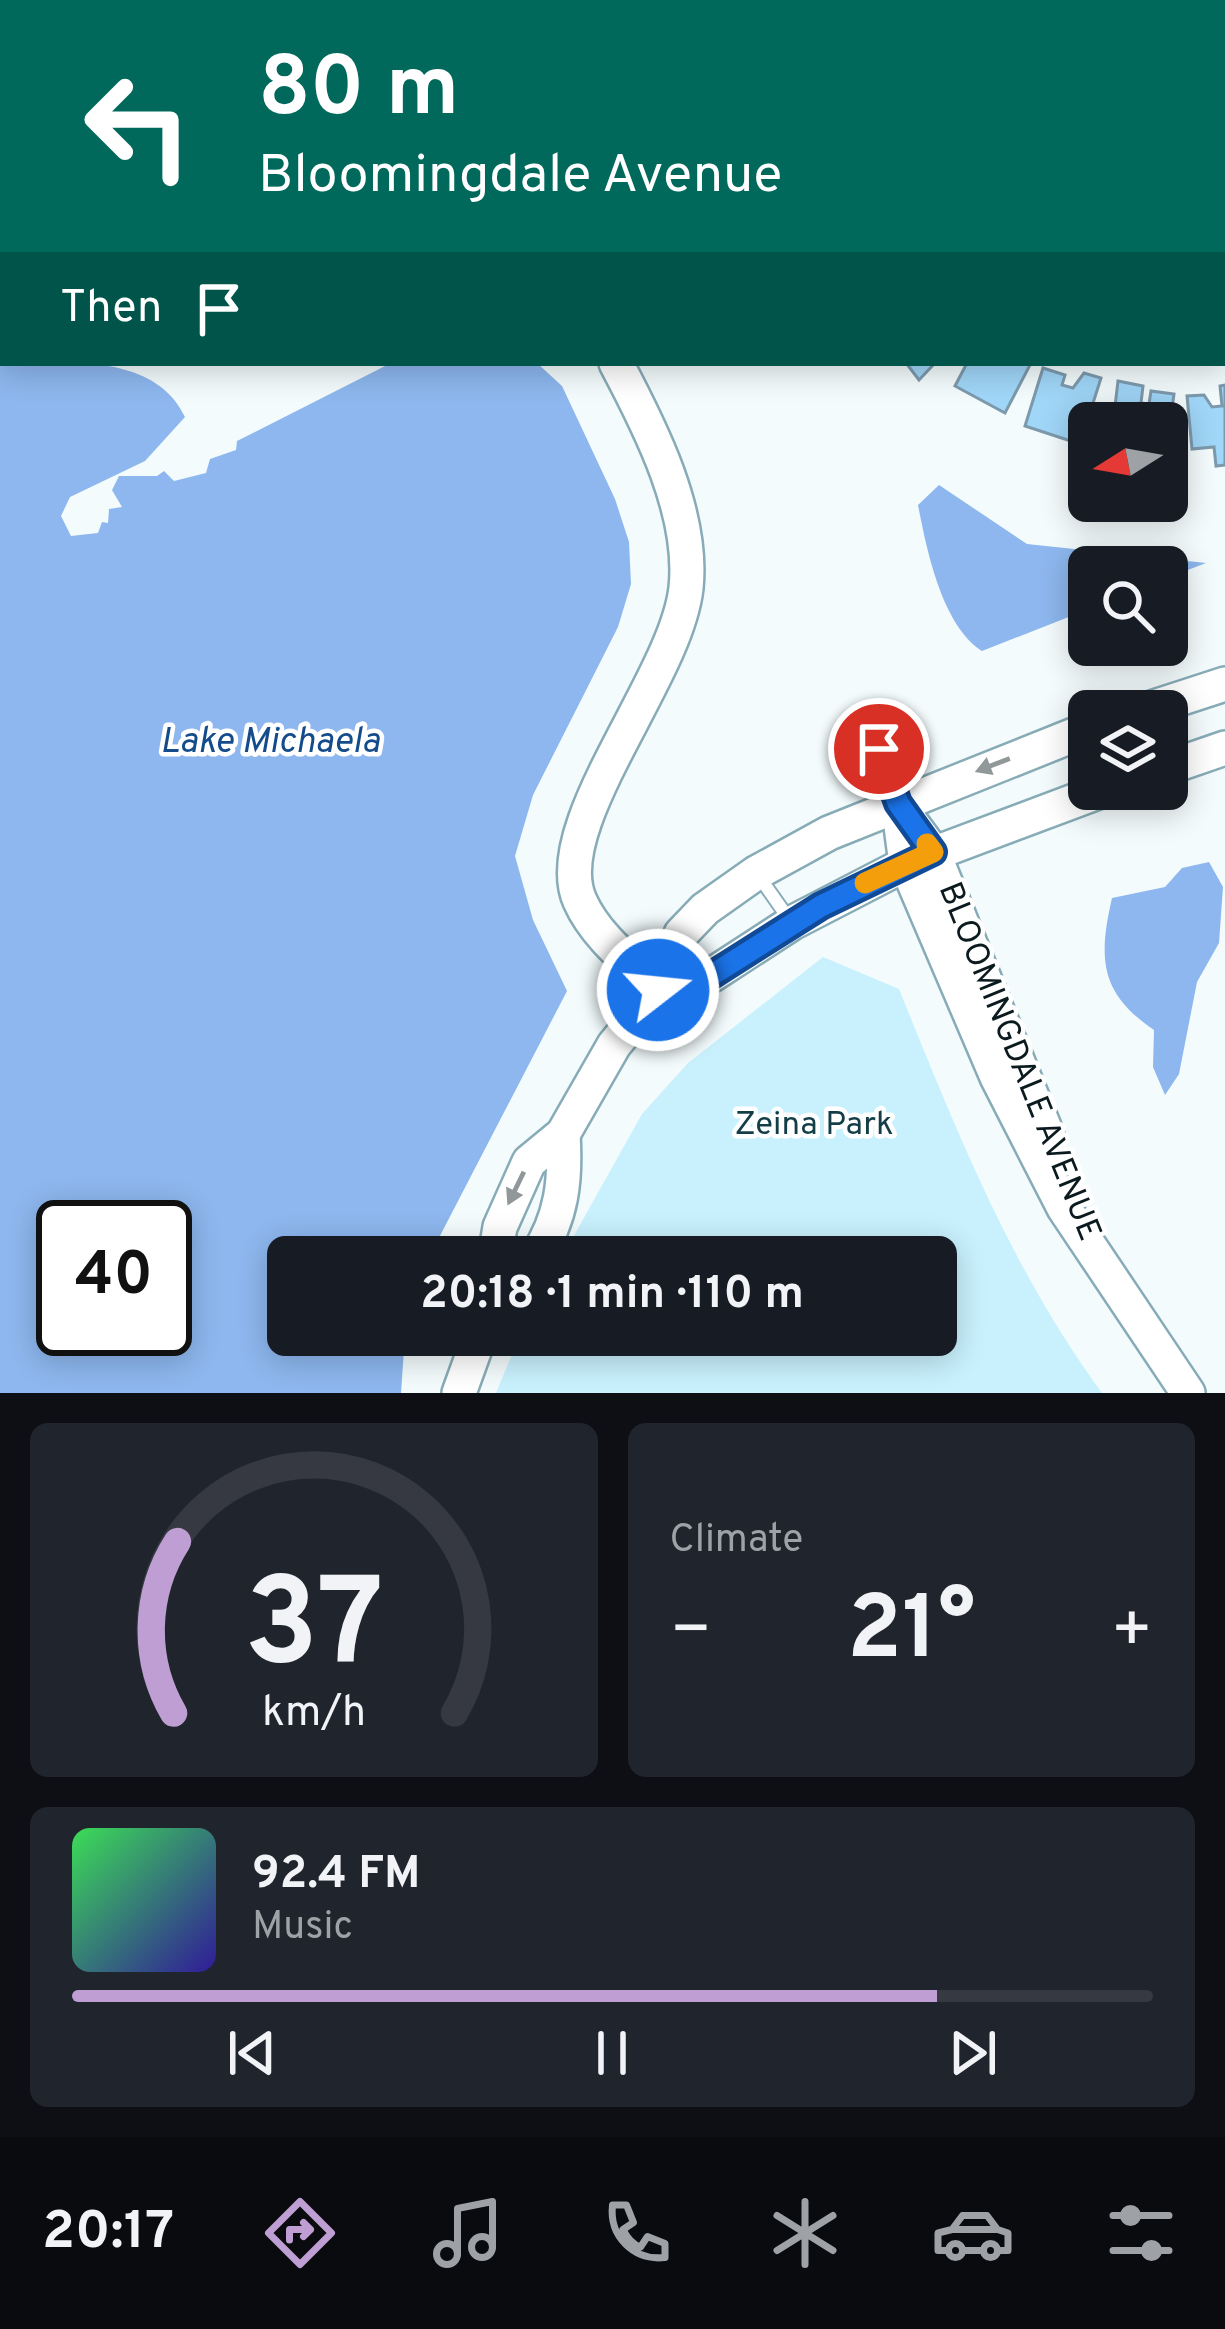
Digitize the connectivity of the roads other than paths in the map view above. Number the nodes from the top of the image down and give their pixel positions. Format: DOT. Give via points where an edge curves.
graph roads {
  1 [pos="617,366"];
  2 [pos="1223,690"];
  3 [pos="1188,699"];
  4 [pos="1068,737"];
  5 [pos="1225,748"];
  6 [pos="879,749"];
  7 [pos="1188,761"];
  8 [pos="898,803"];
  9 [pos="1068,803"];
  10 [pos="920,858"];
  11 [pos="756,873"];
  12 [pos="792,923"];
  13 [pos="658,990"];
  14 [pos="563,1134"];
  15 [pos="498,1236"];
  16 [pos="549,1236"];
  17 [pos="472,1356"];
  18 [pos="459,1393"];
  19 [pos="1188,1393"];
  1 -- 13 [label="street" via="680,512 686,584 670,651 571,861 588,915"];
  2 -- 3 [label="street"];
  4 -- 8 [label="street, one-way"];
  5 -- 7 [label="street"];
  6 -- 8 [label="street, BLOOMINGDALE AVENUE"];
  8 -- 10 [label="street, BLOOMINGDALE AVENUE"];
  8 -- 11 [label="street"];
  9 -- 10 [label="street"];
  10 -- 12 [label="street"];
  10 -- 19 [label="street, BLOOMINGDALE AVENUE" via="1100,1260"];
  11 -- 12 [label="lane"];
  11 -- 13 [label="street" via="680,934"];
  12 -- 13 [label="street" via="712,975"];
  13 -- 14 [label="street" via="614,1045"];
  14 -- 15 [label="street, one-way" via="529,1162"];
  14 -- 16 [label="street" via="566,1181"];
  17 -- 18 [label="street"];
}
